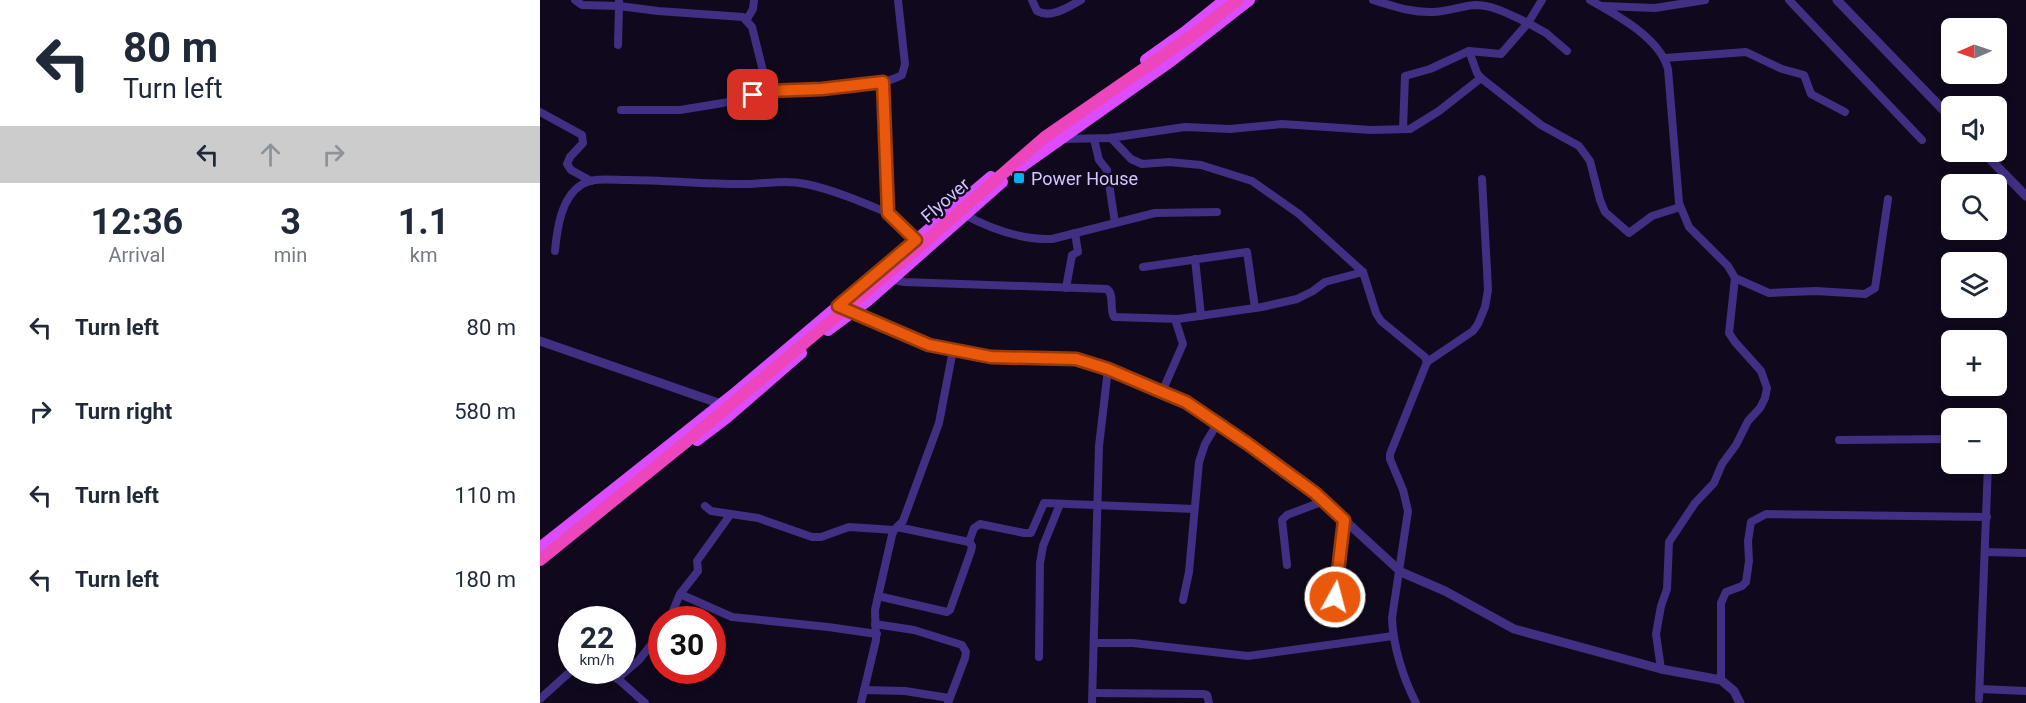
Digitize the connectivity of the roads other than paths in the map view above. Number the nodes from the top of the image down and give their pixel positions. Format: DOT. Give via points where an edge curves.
graph roads {
  1 [pos="575,0"];
  2 [pos="754,0"];
  3 [pos="898,0"];
  4 [pos="1032,0"];
  5 [pos="1081,0"];
  6 [pos="1225,0"];
  7 [pos="1238,0"];
  8 [pos="1249,0"];
  9 [pos="1373,0"];
  10 [pos="1542,0"];
  11 [pos="1590,0"];
  12 [pos="1705,0"];
  13 [pos="1789,0"];
  14 [pos="1837,0"];
  15 [pos="619,3"];
  16 [pos="1601,6"];
  17 [pos="747,19"];
  18 [pos="1528,23"];
  19 [pos="618,45"];
  20 [pos="1469,51"];
  21 [pos="1567,51"];
  22 [pos="1665,58"];
  23 [pos="1481,78"];
  24 [pos="883,82"];
  25 [pos="768,91"];
  26 [pos="1941,108"];
  27 [pos="621,110"];
  28 [pos="540,112"];
  29 [pos="1845,112"];
  30 [pos="1048,129"];
  31 [pos="1403,129"];
  32 [pos="1111,138"];
  33 [pos="1058,139"];
  34 [pos="1094,139"];
  35 [pos="1922,140"];
  36 [pos="1993,162"];
  37 [pos="1482,179"];
  38 [pos="591,181"];
  39 [pos="2026,196"];
  40 [pos="1888,199"];
  41 [pos="1680,207"];
  42 [pos="954,208"];
  43 [pos="1217,212"];
  44 [pos="888,213"];
  45 [pos="965,215"];
  46 [pos="1115,223"];
  47 [pos="1075,233"];
  48 [pos="916,240"];
  49 [pos="926,249"];
  50 [pos="555,251"];
  51 [pos="1195,259"];
  52 [pos="1143,267"];
  53 [pos="879,271"];
  54 [pos="1363,272"];
  55 [pos="1735,278"];
  56 [pos="892,279"];
  57 [pos="1066,288"];
  58 [pos="838,306"];
  59 [pos="1255,308"];
  60 [pos="852,313"];
  61 [pos="1202,316"];
  62 [pos="1175,319"];
  63 [pos="540,341"];
  64 [pos="953,350"];
  65 [pos="1427,362"];
  66 [pos="1108,369"];
  67 [pos="1162,392"];
  68 [pos="722,404"];
  69 [pos="734,411"];
  70 [pos="1217,424"];
  71 [pos="1941,439"];
  72 [pos="1839,440"];
  73 [pos="686,442"];
  74 [pos="1988,474"];
  75 [pos="1324,501"];
  76 [pos="1060,504"];
  77 [pos="705,506"];
  78 [pos="1098,506"];
  79 [pos="1194,509"];
  80 [pos="730,515"];
  81 [pos="1987,518"];
  82 [pos="1344,520"];
  83 [pos="895,529"];
  84 [pos="969,542"];
  85 [pos="540,548"];
  86 [pos="1985,552"];
  87 [pos="2026,553"];
  88 [pos="540,554"];
  89 [pos="540,560"];
  90 [pos="540,566"];
  91 [pos="1287,566"];
  92 [pos="1401,572"];
  93 [pos="680,594"];
  94 [pos="878,596"];
  95 [pos="1183,600"];
  96 [pos="675,606"];
  97 [pos="1333,616"];
  98 [pos="875,624"];
  99 [pos="876,634"];
  100 [pos="1393,636"];
  101 [pos="1095,643"];
  102 [pos="648,649"];
  103 [pos="1039,657"];
  104 [pos="636,663"];
  105 [pos="1661,669"];
  106 [pos="1721,680"];
  107 [pos="558,683"];
  108 [pos="623,684"];
  109 [pos="1980,689"];
  110 [pos="864,690"];
  111 [pos="2026,691"];
  112 [pos="1093,693"];
  113 [pos="540,699"];
  114 [pos="1979,699"];
  115 [pos="949,701"];
  116 [pos="645,703"];
  117 [pos="861,703"];
  118 [pos="1092,703"];
  119 [pos="1209,703"];
  120 [pos="1416,703"];
  121 [pos="1740,703"];
  1 -- 15 [label="street" via="582,5"];
  2 -- 17 [label="street"];
  3 -- 24 [label="street" via="905,69 902,75"];
  4 -- 5 [label="street" via="1037,11 1045,15"];
  6 -- 30 [label="main road"];
  7 -- 73 [label="highway, Flyover, bridge" via="1045,137"];
  8 -- 33 [label="main road" via="1172,60"];
  9 -- 18 [label="street" via="1413,11 1486,6"];
  10 -- 18 [label="street"];
  11 -- 16 [label="street"];
  12 -- 16 [label="street" via="1655,8"];
  13 -- 35 [label="street"];
  14 -- 26 [label="street"];
  15 -- 17 [label="street" via="658,11 738,15"];
  15 -- 19 [label="street"];
  16 -- 22 [label="street" via="1635,29"];
  17 -- 25 [label="street"];
  18 -- 20 [label="street" via="1501,54"];
  18 -- 21 [label="street"];
  20 -- 23 [label="street"];
  20 -- 31 [label="street" via="1404,76"];
  22 -- 29 [label="street" via="1746,52 1804,75 1811,94"];
  22 -- 41 [label="street"];
  23 -- 31 [label="street" via="1439,111 1410,129"];
  23 -- 41 [label="street" via="1541,125 1579,146 1590,161 1605,212 1629,233 1652,216"];
  24 -- 25 [label="street"];
  24 -- 44 [label="street"];
  25 -- 27 [label="street" via="694,108"];
  28 -- 38 [label="street" via="582,135 582,143 567,164 571,171"];
  30 -- 33 [label="street"];
  30 -- 42 [label="main road"];
  31 -- 32 [label="street" via="1282,124 1185,128"];
  32 -- 34 [label="street"];
  32 -- 54 [label="street" via="1131,159 1142,164 1201,165 1252,181 1299,214"];
  33 -- 34 [label="street"];
  33 -- 45 [label="main road" via="1021,165"];
  34 -- 46 [label="street" via="1099,160 1107,170"];
  36 -- 39 [label="street"];
  37 -- 65 [label="street" via="1488,290 1485,307 1473,331"];
  38 -- 44 [label="street" via="806,184"];
  38 -- 50 [label="street" via="577,188 562,212"];
  40 -- 55 [label="street" via="1875,288 1865,294 1769,293"];
  41 -- 55 [label="street" via="1689,227"];
  42 -- 45 [label="street"];
  42 -- 48 [label="main road"];
  43 -- 46 [label="street" via="1155,213"];
  44 -- 48 [label="street"];
  45 -- 47 [label="street" via="998,230 1041,239"];
  45 -- 49 [label="main road"];
  46 -- 47 [label="street"];
  47 -- 57 [label="street" via="1078,252 1072,255"];
  48 -- 49 [label="street"];
  48 -- 53 [label="main road"];
  49 -- 56 [label="main road"];
  51 -- 52 [label="street"];
  51 -- 59 [label="street" via="1247,252"];
  51 -- 61 [label="street"];
  53 -- 56 [label="street"];
  53 -- 58 [label="main road"];
  54 -- 59 [label="street" via="1325,282 1297,299"];
  54 -- 65 [label="street" via="1381,321"];
  55 -- 105 [label="street" via="1729,333 1761,371 1767,388 1760,408 1748,421 1714,483 1669,542 1667,589 1656,634"];
  56 -- 57 [label="street"];
  56 -- 60 [label="main road"];
  57 -- 62 [label="street" via="1110,291 1112,314 1117,318"];
  58 -- 60 [label="street"];
  58 -- 68 [label="main road"];
  59 -- 61 [label="street"];
  60 -- 64 [label="street" via="929,345"];
  60 -- 69 [label="main road"];
  61 -- 62 [label="street"];
  62 -- 67 [label="street" via="1183,344"];
  63 -- 68 [label="street"];
  64 -- 66 [label="street" via="991,357 1076,359"];
  64 -- 83 [label="street" via="939,423 903,521"];
  65 -- 92 [label="street" via="1390,454 1408,512"];
  66 -- 67 [label="street"];
  66 -- 78 [label="street" via="1099,446"];
  67 -- 70 [label="street" via="1186,402"];
  68 -- 69 [label="street"];
  68 -- 85 [label="main road"];
  69 -- 90 [label="main road"];
  70 -- 75 [label="street"];
  70 -- 79 [label="street" via="1199,462"];
  71 -- 72 [label="street"];
  73 -- 88 [label="highway, Flyover" via="658,459"];
  73 -- 89 [label="highway, Flyover"];
  74 -- 81 [label="street"];
  75 -- 82 [label="street"];
  75 -- 91 [label="street" via="1282,520"];
  76 -- 78 [label="street"];
  76 -- 84 [label="street" via="1042,504 1031,533 980,524 974,528"];
  76 -- 103 [label="street" via="1040,563"];
  77 -- 80 [label="street"];
  78 -- 79 [label="street"];
  78 -- 101 [label="street"];
  79 -- 95 [label="street"];
  80 -- 83 [label="street" via="758,518 817,537 849,527"];
  80 -- 93 [label="street" via="696,561 698,571"];
  81 -- 86 [label="street"];
  81 -- 106 [label="street" via="1766,514 1751,522 1746,582 1726,592 1721,603"];
  82 -- 92 [label="street"];
  82 -- 97 [label="street"];
  83 -- 84 [label="street"];
  83 -- 94 [label="street"];
  84 -- 94 [label="street" via="972,546 947,612"];
  86 -- 87 [label="street"];
  86 -- 109 [label="street"];
  92 -- 100 [label="street" via="1392,618"];
  92 -- 105 [label="street" via="1514,629"];
  93 -- 96 [label="street"];
  93 -- 99 [label="street" via="732,617"];
  94 -- 98 [label="street"];
  98 -- 99 [label="street"];
  98 -- 115 [label="street" via="914,630 962,645 965,658"];
  99 -- 110 [label="street"];
  100 -- 101 [label="street" via="1248,656 1133,643"];
  100 -- 120 [label="street"];
  101 -- 112 [label="street"];
  102 -- 104 [label="street"];
  105 -- 106 [label="street"];
  106 -- 121 [label="street" via="1734,691"];
  107 -- 113 [label="street"];
  108 -- 116 [label="street"];
  109 -- 111 [label="street"];
  109 -- 114 [label="street"];
  110 -- 115 [label="street" via="905,691"];
  110 -- 117 [label="street"];
  112 -- 118 [label="street"];
  112 -- 119 [label="street" via="1203,694"];
}
